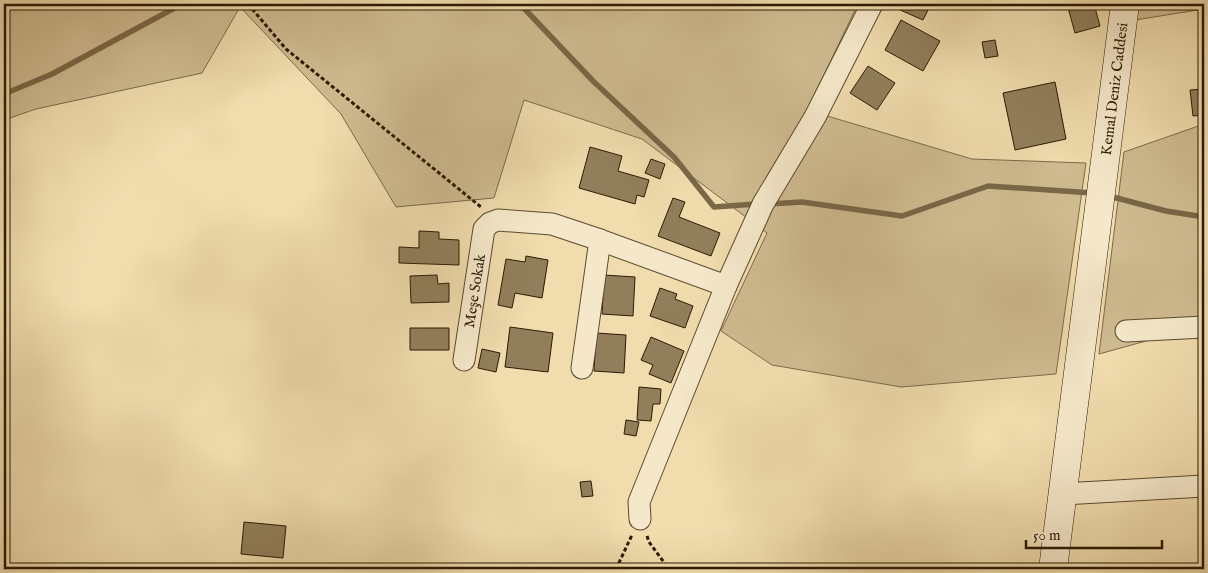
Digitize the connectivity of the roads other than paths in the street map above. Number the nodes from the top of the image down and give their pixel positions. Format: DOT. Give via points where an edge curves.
graph roads {
  1 [pos="872,4"];
  2 [pos="1125,4"];
  3 [pos="600,240"];
  4 [pos="726,286"];
  5 [pos="1204,327"];
  6 [pos="1126,332"];
  7 [pos="464,360"];
  8 [pos="582,368"];
  9 [pos="1204,486"];
  10 [pos="1063,494"];
  11 [pos="640,519"];
  12 [pos="1053,569"];
  1 -- 4 [label="street" via="815,117 764,204"];
  2 -- 10 [label="street, Kemal Deniz Caddesi"];
  3 -- 4 [label="street"];
  3 -- 7 [label="street, Meşe Sokak" via="552,224 494,222 484,229"];
  3 -- 8 [label="street"];
  4 -- 11 [label="street" via="640,502"];
  5 -- 6 [label="street"];
  9 -- 10 [label="street"];
  10 -- 12 [label="street, Kemal Deniz Caddesi"];
}
